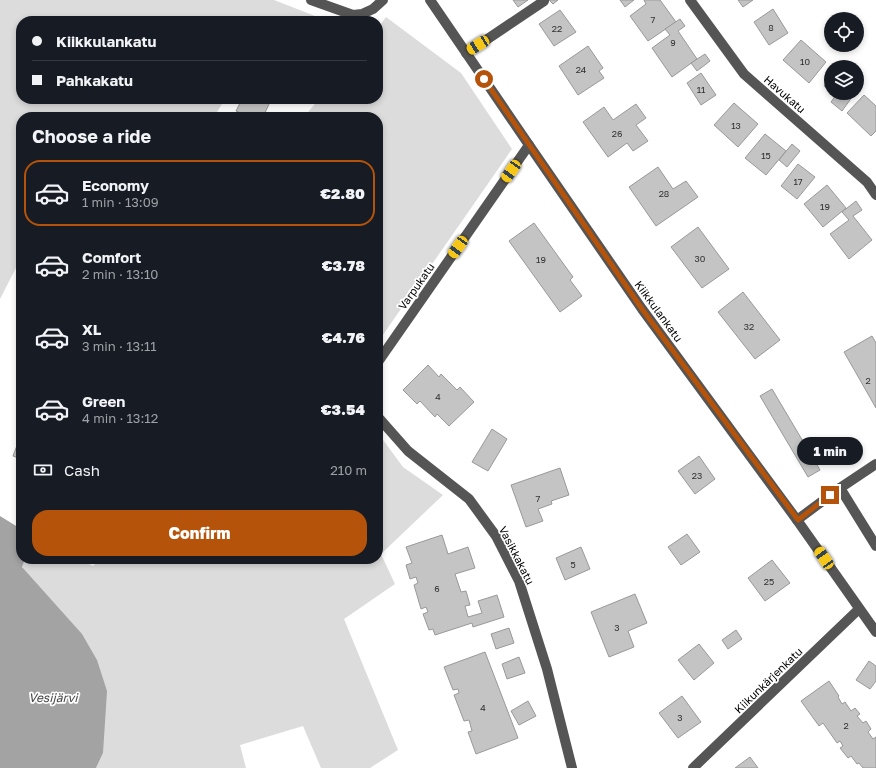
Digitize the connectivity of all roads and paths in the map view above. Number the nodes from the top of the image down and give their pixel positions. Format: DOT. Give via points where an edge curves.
graph roads {
  1 [pos="311,0"];
  2 [pos="383,0"];
  3 [pos="430,0"];
  4 [pos="690,0"];
  5 [pos="544,1"];
  6 [pos="466,52"];
  7 [pos="528,145"];
  8 [pos="876,195"];
  9 [pos="383,355"];
  10 [pos="383,424"];
  11 [pos="876,464"];
  12 [pos="840,488"];
  13 [pos="798,520"];
  14 [pos="876,546"];
  15 [pos="859,609"];
  16 [pos="876,632"];
  17 [pos="572,768"];
  18 [pos="693,768"];
  1 -- 2 [label="street" via="353,15 373,9"];
  3 -- 6 [label="street, Kiikkulankatu"];
  4 -- 8 [label="street, Havukatu" via="744,74 867,182"];
  5 -- 6 [label="street"];
  6 -- 7 [label="street, Kiikkulankatu"];
  7 -- 9 [label="street, Varpukatu"];
  7 -- 13 [label="street, Kiikkulankatu" via="642,309"];
  10 -- 17 [label="street, Vasikkakatu" via="408,451 469,499 496,536 519,581 547,669"];
  11 -- 12 [label="street"];
  12 -- 13 [label="street"];
  12 -- 14 [label="street"];
  13 -- 15 [label="street, Kiikkulankatu"];
  15 -- 16 [label="street, Kiikkulankatu"];
  15 -- 18 [label="street, Kiikunkärjenkatu"];
}
